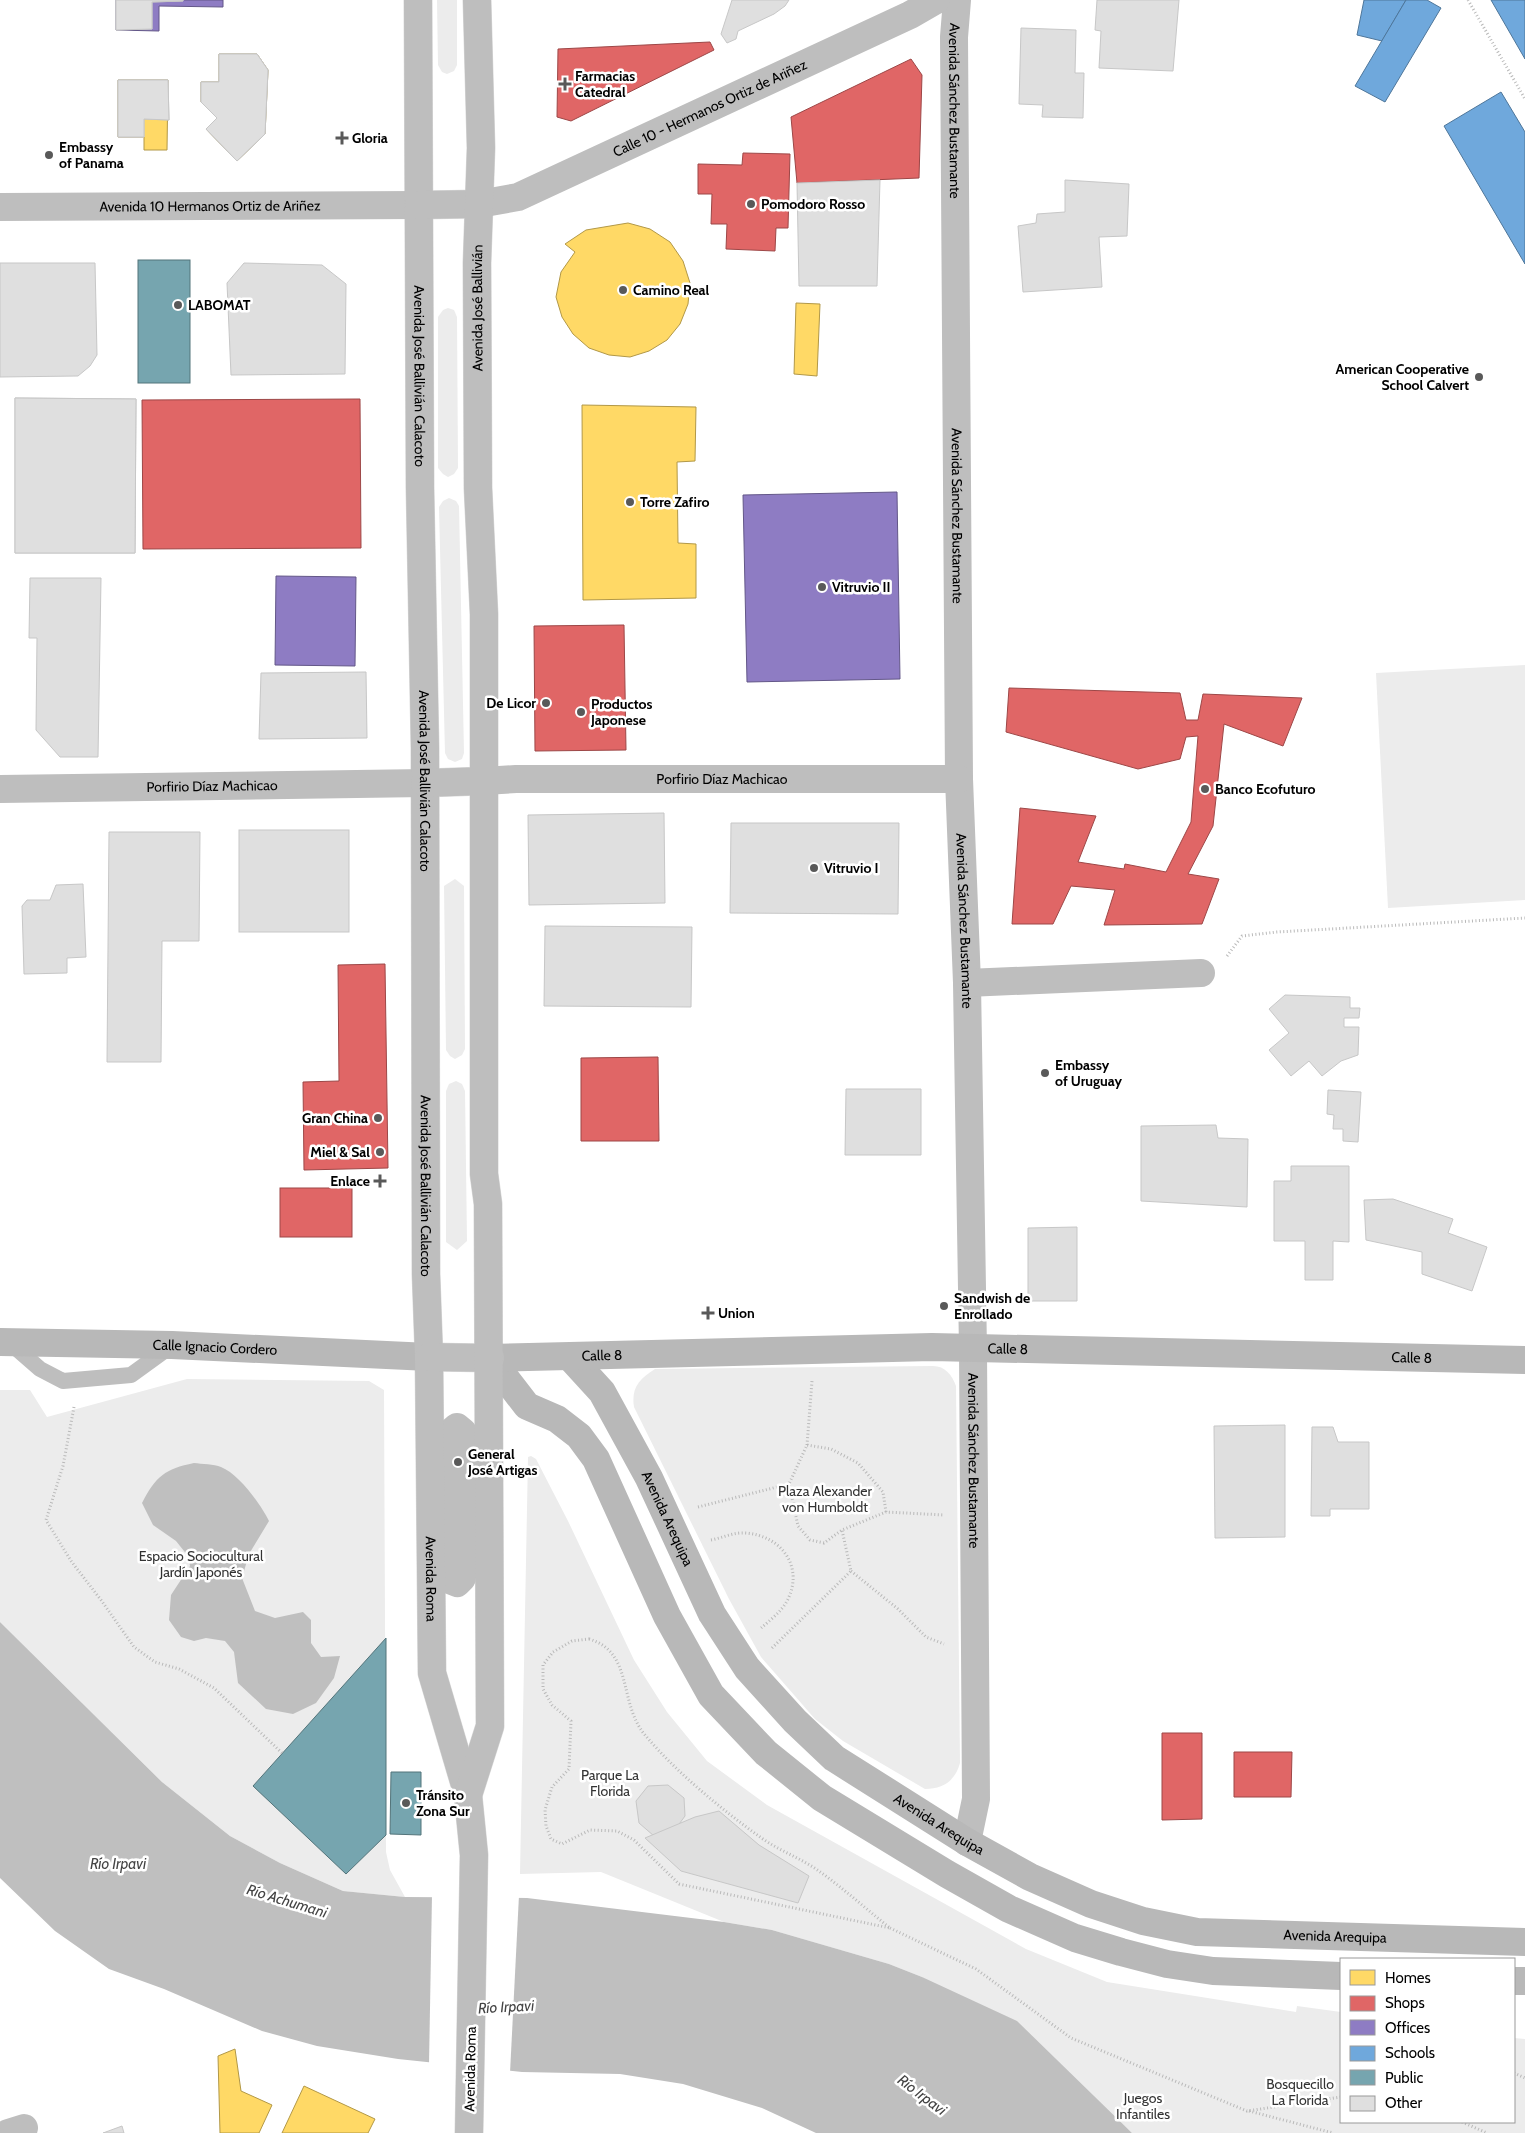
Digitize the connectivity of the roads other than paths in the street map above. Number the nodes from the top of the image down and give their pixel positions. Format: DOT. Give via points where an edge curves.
graph roads {
  1 [pos="418,0"];
  2 [pos="477,0"];
  3 [pos="936,0"];
  4 [pos="957,0"];
  5 [pos="419,204"];
  6 [pos="480,204"];
  7 [pos="0,207"];
  8 [pos="959,779"];
  9 [pos="484,781"];
  10 [pos="425,783"];
  11 [pos="0,789"];
  12 [pos="1201,973"];
  13 [pos="966,983"];
  14 [pos="4,1342"];
  15 [pos="172,1345"];
  16 [pos="973,1350"];
  17 [pos="429,1357"];
  18 [pos="570,1357"];
  19 [pos="490,1358"];
  20 [pos="1525,1360"];
  21 [pos="468,1795"];
  22 [pos="967,1842"];
  23 [pos="947,1874"];
  24 [pos="1525,1942"];
  25 [pos="1340,1976"];
  26 [pos="469,2133"];
  1 -- 5 [label="main road"];
  2 -- 6 [label="main road, Avenida José Ballivián"];
  3 -- 6 [label="main road, Calle 10 - Hermanos Ortiz de Ariñez" via="518,197"];
  4 -- 8 [label="main road, Avenida Sánchez Bustamante" via="954,47"];
  5 -- 6 [label="main road, Calle 10 - Hermanos Ortiz de Ariñez"];
  5 -- 7 [label="main road, Avenida 10 Hermanos Ortiz de Ariñez"];
  5 -- 10 [label="main road, Avenida José Ballivián Calacoto"];
  6 -- 9 [label="main road, Avenida José Ballivián" via="477,263 478,488 484,614"];
  8 -- 9 [label="main road, Porfirio Díaz Machicao"];
  8 -- 13 [label="main road, Avenida Sánchez Bustamante"];
  9 -- 10 [label="main road, Porfirio Díaz Machicao"];
  9 -- 19 [label="main road" via="484,1174 488,1204"];
  10 -- 11 [label="main road, Porfirio Díaz Machicao"];
  10 -- 17 [label="main road, Avenida José Ballivián Calacoto"];
  12 -- 13 [label="main road"];
  13 -- 16 [label="main road, Avenida Sánchez Bustamante"];
  14 -- 15 [label="main road, Calle Ignacio Cordero"];
  14 -- 15 [label="lane" via="40,1370 63,1380 131,1375"];
  15 -- 17 [label="main road, Calle Ignacio Cordero"];
  16 -- 18 [label="main road, Calle 8" via="932,1348"];
  16 -- 20 [label="main road, Calle 8"];
  16 -- 22 [label="main road, Avenida Sánchez Bustamante" via="976,1800"];
  17 -- 19 [label="main road"];
  17 -- 21 [label="main road, Avenida Roma" via="432,1673"];
  18 -- 19 [label="main road, Calle 8"];
  18 -- 22 [label="main road, Avenida Arequipa" via="602,1392 649,1478 712,1614 747,1668 834,1758"];
  19 -- 21 [label="main road, Avenida Roma" via="490,1726"];
  19 -- 23 [label="main road" via="527,1406 557,1419 579,1436 596,1458 667,1616 711,1695 766,1753 822,1798"];
  21 -- 26 [label="main road, Avenida Roma" via="474,1855"];
  22 -- 23 [label="main road"];
  22 -- 24 [label="main road, Avenida Arequipa" via="1030,1877 1091,1904 1142,1921 1197,1932"];
  23 -- 25 [label="main road" via="1010,1909 1075,1938 1120,1952 1213,1971"];
}
